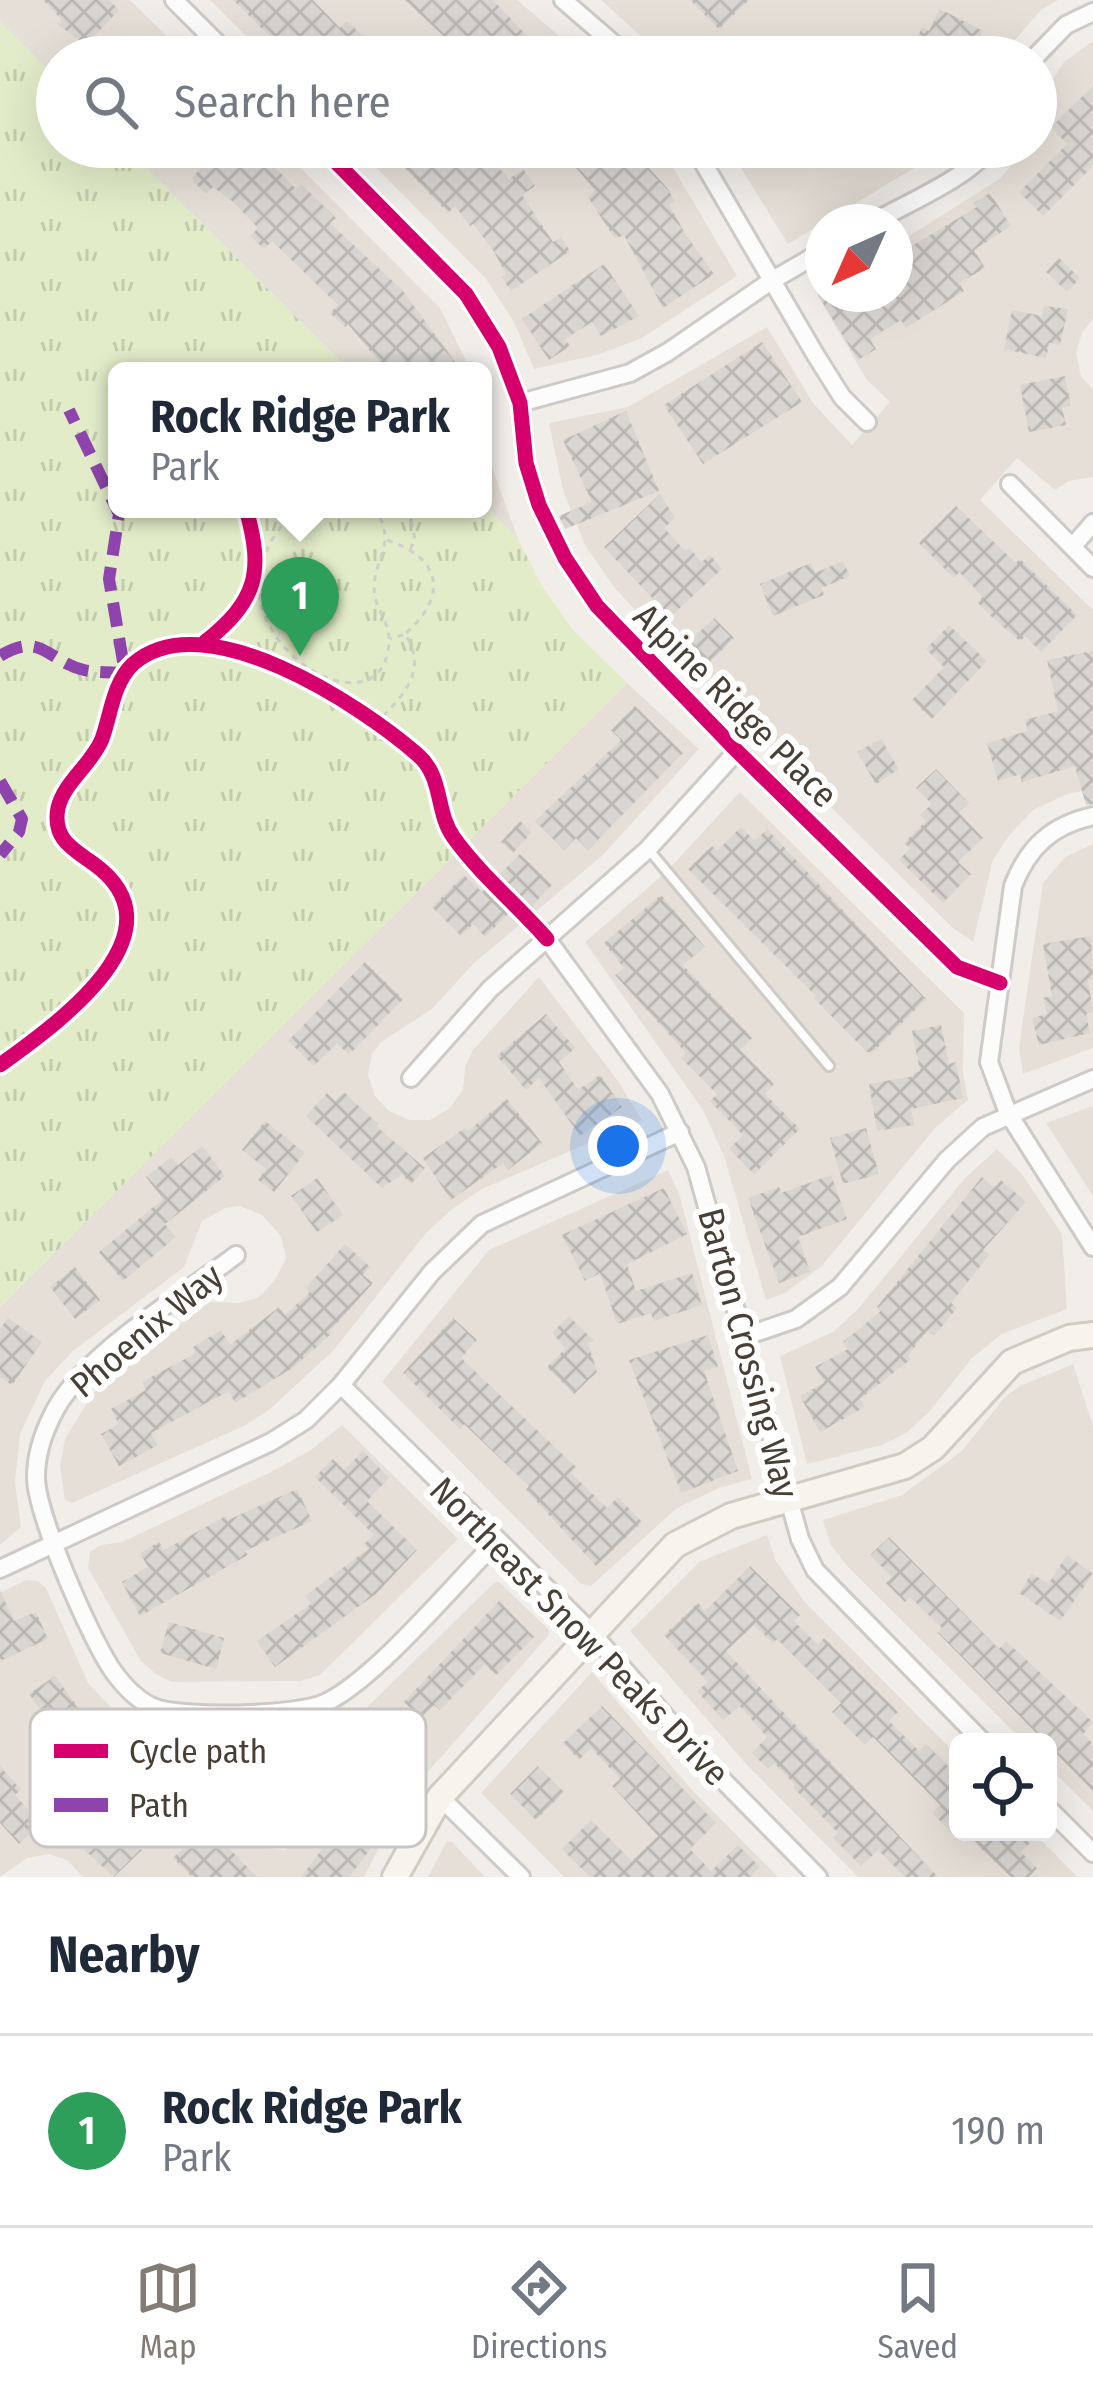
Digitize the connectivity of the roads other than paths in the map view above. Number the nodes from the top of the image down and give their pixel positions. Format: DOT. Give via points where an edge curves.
graph roads {
  1 [pos="174,0"];
  2 [pos="563,0"];
  3 [pos="1093,12"];
  4 [pos="210,36"];
  5 [pos="605,36"];
  6 [pos="1055,36"];
  7 [pos="342,168"];
  8 [pos="706,168"];
  9 [pos="966,168"];
  10 [pos="905,204"];
  11 [pos="805,262"];
  12 [pos="772,281"];
  13 [pos="520,403"];
  14 [pos="867,422"];
  15 [pos="1010,484"];
  16 [pos="1093,523"];
  17 [pos="1073,546"];
  18 [pos="1093,568"];
  19 [pos="737,751"];
  20 [pos="1093,816"];
  21 [pos="649,849"];
  22 [pos="547,939"];
  23 [pos="1000,983"];
  24 [pos="830,1066"];
  25 [pos="410,1078"];
  26 [pos="1093,1079"];
  27 [pos="1008,1113"];
  28 [pos="680,1132"];
  29 [pos="1093,1247"];
  30 [pos="236,1255"];
  31 [pos="1093,1335"];
  32 [pos="746,1336"];
  33 [pos="341,1385"];
  34 [pos="789,1498"];
  35 [pos="497,1541"];
  36 [pos="52,1544"];
  37 [pos="0,1569"];
  38 [pos="591,1632"];
  39 [pos="163,1709"];
  40 [pos="296,1709"];
  41 [pos="973,1733"];
  42 [pos="440,1797"];
  43 [pos="1057,1817"];
  44 [pos="426,1822"];
  45 [pos="412,1847"];
  46 [pos="1093,1853"];
  47 [pos="395,1877"];
  48 [pos="521,1877"];
  49 [pos="818,1877"];
  1 -- 4 [label="street"];
  2 -- 5 [label="street"];
  3 -- 6 [label="street"];
  7 -- 13 [label="street, Alpine Ridge Place" via="466,294 499,347"];
  8 -- 12 [label="street"];
  9 -- 10 [label="street"];
  11 -- 12 [label="street"];
  12 -- 13 [label="street" via="630,373"];
  12 -- 14 [label="street" via="842,397"];
  13 -- 19 [label="street, Alpine Ridge Place" via="526,463 566,558 597,606"];
  15 -- 17 [label="street"];
  16 -- 17 [label="street"];
  17 -- 18 [label="street"];
  19 -- 21 [label="street"];
  19 -- 23 [label="street, Alpine Ridge Place" via="958,968"];
  20 -- 23 [label="street" via="1051,831 1022,865"];
  21 -- 22 [label="street"];
  21 -- 24 [label="lane"];
  22 -- 25 [label="street"];
  22 -- 28 [label="street, Barton Crossing Way"];
  23 -- 27 [label="street" via="989,1062"];
  26 -- 27 [label="street"];
  27 -- 29 [label="street"];
  27 -- 32 [label="street" via="947,1160 840,1287 796,1319"];
  28 -- 32 [label="street, Barton Crossing Way"];
  28 -- 33 [label="street" via="482,1224"];
  30 -- 36 [label="street, Phoenix Way" via="69,1387 39,1449 40,1508"];
  31 -- 34 [label="street" via="1012,1362 933,1448 905,1466"];
  32 -- 34 [label="street, Barton Crossing Way"];
  33 -- 35 [label="street, Northeast Snow Peaks Drive"];
  33 -- 36 [label="street" via="271,1442"];
  34 -- 38 [label="street" via="686,1538"];
  34 -- 41 [label="street, Barton Crossing Way" via="815,1570"];
  35 -- 38 [label="street, Northeast Snow Peaks Drive"];
  35 -- 40 [label="street, Phoenix Way" via="346,1690"];
  36 -- 37 [label="street"];
  36 -- 39 [label="street, Phoenix Way" via="110,1668"];
  38 -- 42 [label="street"];
  38 -- 49 [label="street, Northeast Snow Peaks Drive"];
  42 -- 44 [label="street"];
  42 -- 48 [label="street"];
  43 -- 46 [label="street"];
  45 -- 47 [label="street"];
}
